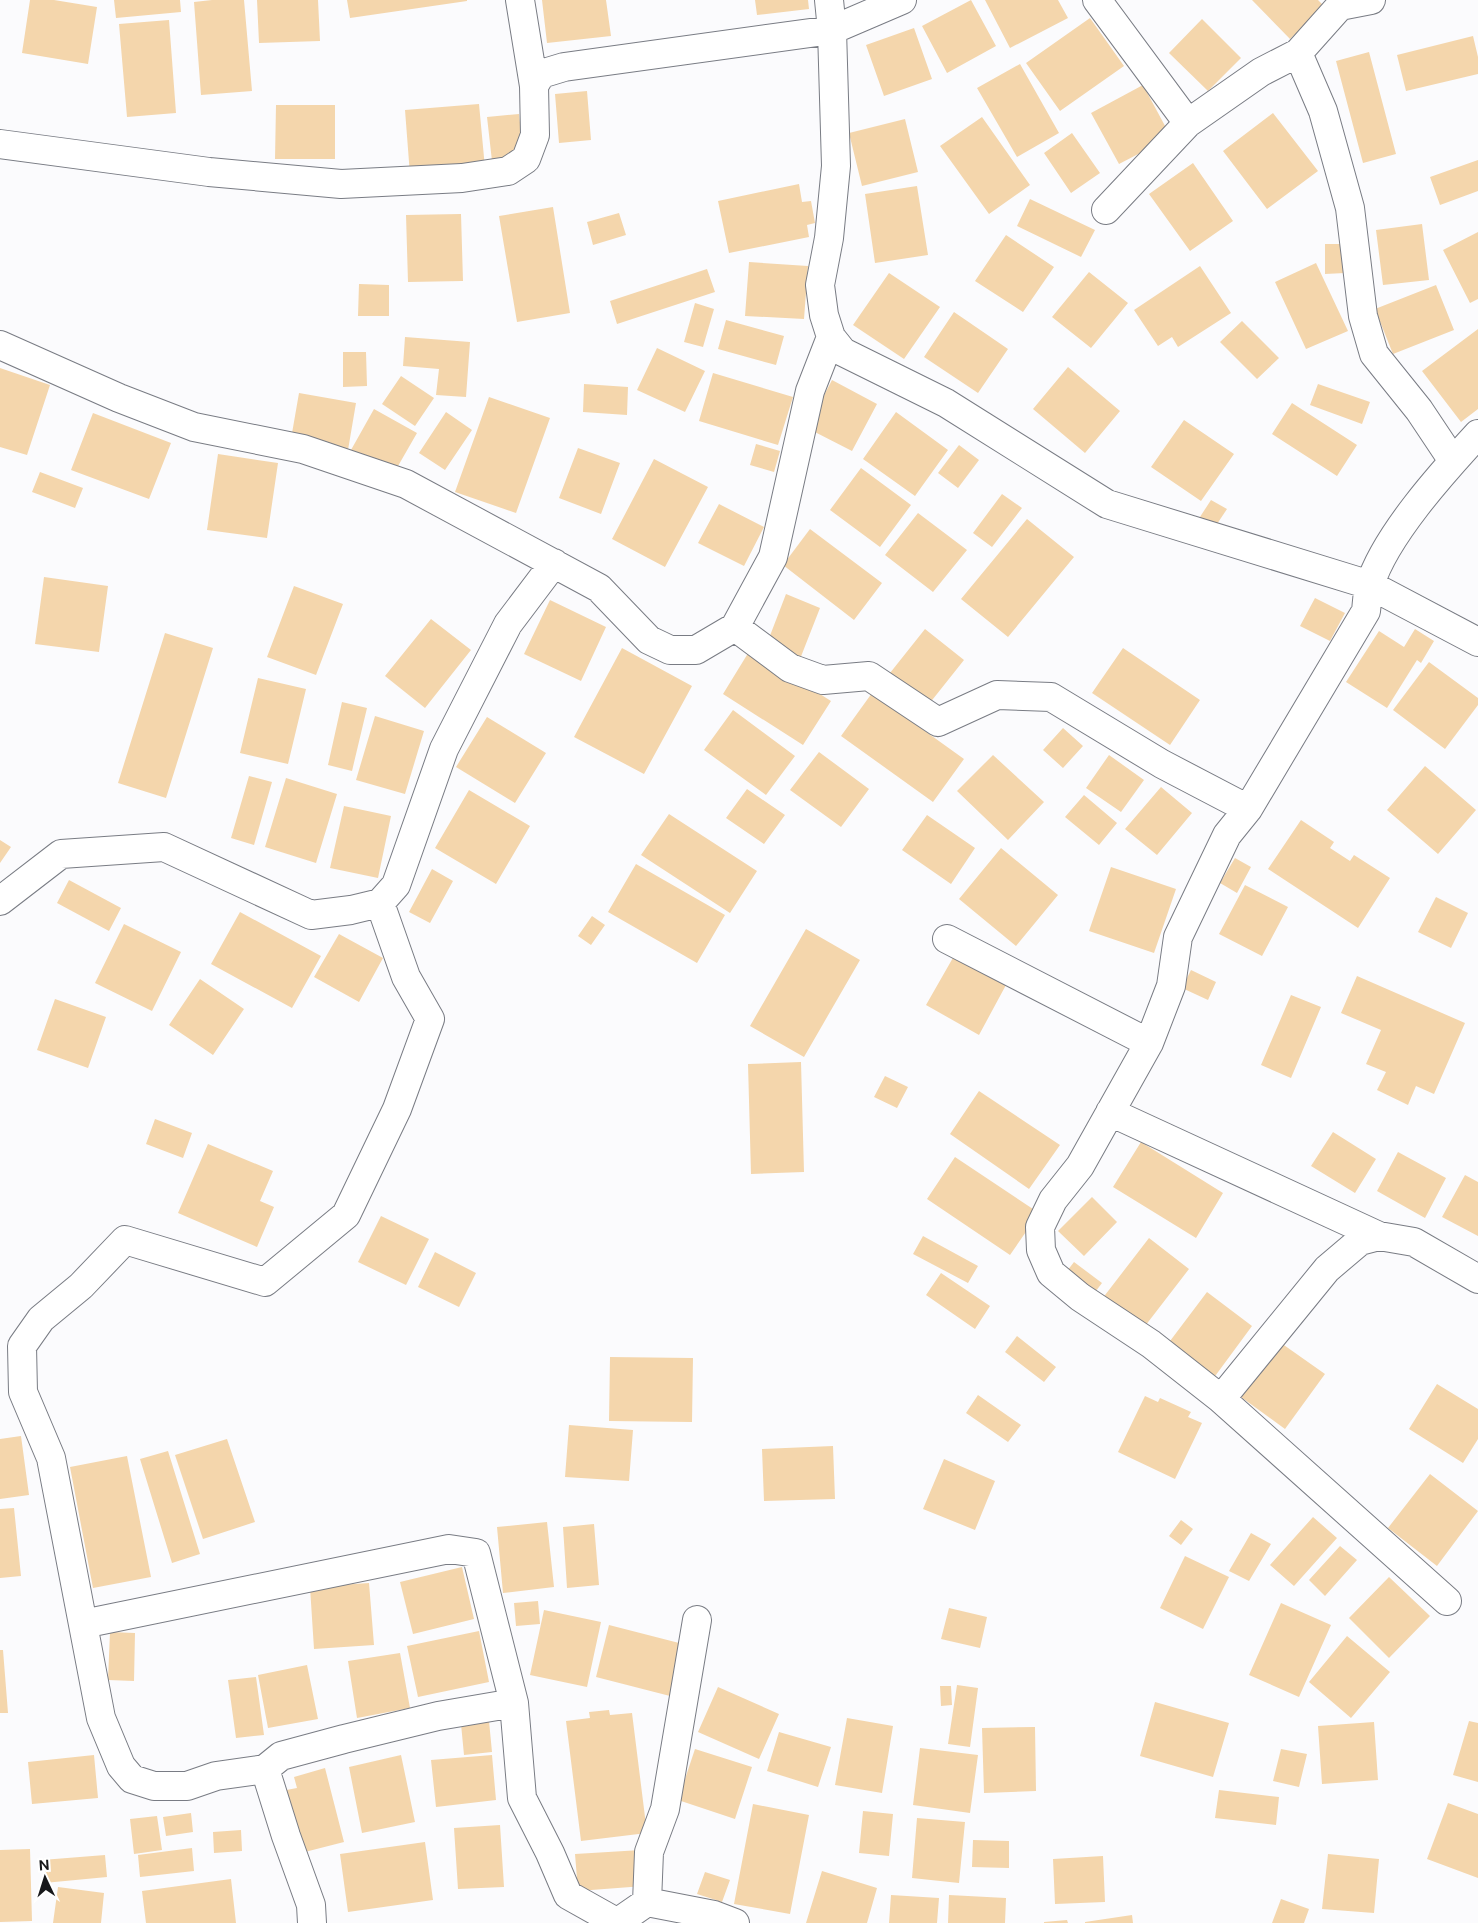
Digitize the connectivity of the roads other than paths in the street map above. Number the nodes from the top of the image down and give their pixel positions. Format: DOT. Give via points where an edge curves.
graph roads {
  1 [pos="520,0"];
  2 [pos="829,0"];
  3 [pos="902,0"];
  4 [pos="1097,0"];
  5 [pos="1371,0"];
  6 [pos="832,30"];
  7 [pos="1298,53"];
  8 [pos="534,86"];
  9 [pos="1188,123"];
  10 [pos="0,144"];
  11 [pos="1106,210"];
  12 [pos="831,337"];
  13 [pos="0,345"];
  14 [pos="1469,449"];
  15 [pos="554,563"];
  16 [pos="1370,585"];
  17 [pos="734,627"];
  18 [pos="1478,642"];
  19 [pos="1248,809"];
  20 [pos="0,901"];
  21 [pos="380,903"];
  22 [pos="947,939"];
  23 [pos="1149,1043"];
  24 [pos="1110,1112"];
  25 [pos="1380,1236"];
  26 [pos="1478,1279"];
  27 [pos="12,1388"];
  28 [pos="1221,1399"];
  29 [pos="1447,1600"];
  30 [pos="697,1620"];
  31 [pos="83,1624"];
  32 [pos="514,1703"];
  33 [pos="265,1769"];
  34 [pos="647,1902"];
  35 [pos="618,1922"];
  36 [pos="312,1923"];
  37 [pos="736,1923"];
  1 -- 8 [label="street"];
  2 -- 6 [label="street"];
  3 -- 6 [label="street"];
  4 -- 9 [label="street"];
  5 -- 7 [label="street" via="1340,6"];
  6 -- 8 [label="street" via="564,67 541,74"];
  6 -- 12 [label="street" via="836,166 829,238 820,285"];
  7 -- 9 [label="street" via="1260,72"];
  7 -- 14 [label="street" via="1323,111 1350,208 1363,316 1374,354 1419,410"];
  8 -- 10 [label="street" via="535,135 526,159 508,171 462,178 341,184 209,172"];
  9 -- 11 [label="street"];
  12 -- 16 [label="street" via="843,352 946,403 1107,504"];
  12 -- 17 [label="street" via="810,391 773,557"];
  13 -- 15 [label="street" via="194,427 303,449 406,484"];
  14 -- 16 [label="street" via="1389,544"];
  15 -- 17 [label="street" via="599,588 650,640 670,650 696,650"];
  15 -- 21 [label="street" via="508,624 444,749 396,884"];
  16 -- 18 [label="street"];
  16 -- 19 [label="street" via="1366,611"];
  17 -- 19 [label="street" via="790,668 822,680 869,676 938,722 997,694 1051,697 1162,764"];
  19 -- 23 [label="street" via="1227,835 1178,937 1171,986"];
  20 -- 21 [label="street" via="61,854 164,847 310,915"];
  21 -- 27 [label="street" via="406,977 430,1019 397,1109 346,1216 264,1282 125,1240 81,1286 41,1318 22,1346"];
  22 -- 23 [label="street"];
  23 -- 24 [label="street"];
  24 -- 25 [label="street"];
  24 -- 28 [label="street" via="1080,1166 1053,1200 1040,1227 1042,1250 1051,1273"];
  25 -- 26 [label="street" via="1414,1242"];
  25 -- 28 [label="street" via="1360,1241 1327,1270"];
  27 -- 31 [label="street" via="51,1458"];
  28 -- 29 [label="street"];
  30 -- 34 [label="street" via="664,1809 649,1852"];
  31 -- 32 [label="street" via="449,1549 476,1552"];
  31 -- 33 [label="street" via="101,1718 121,1766 132,1779 154,1786 187,1786 216,1776"];
  32 -- 33 [label="street" via="438,1716 280,1756"];
  32 -- 35 [label="street" via="522,1798 568,1895"];
  33 -- 36 [label="street" via="311,1905"];
  34 -- 35 [label="street"];
  34 -- 37 [label="street" via="714,1915"];
}
